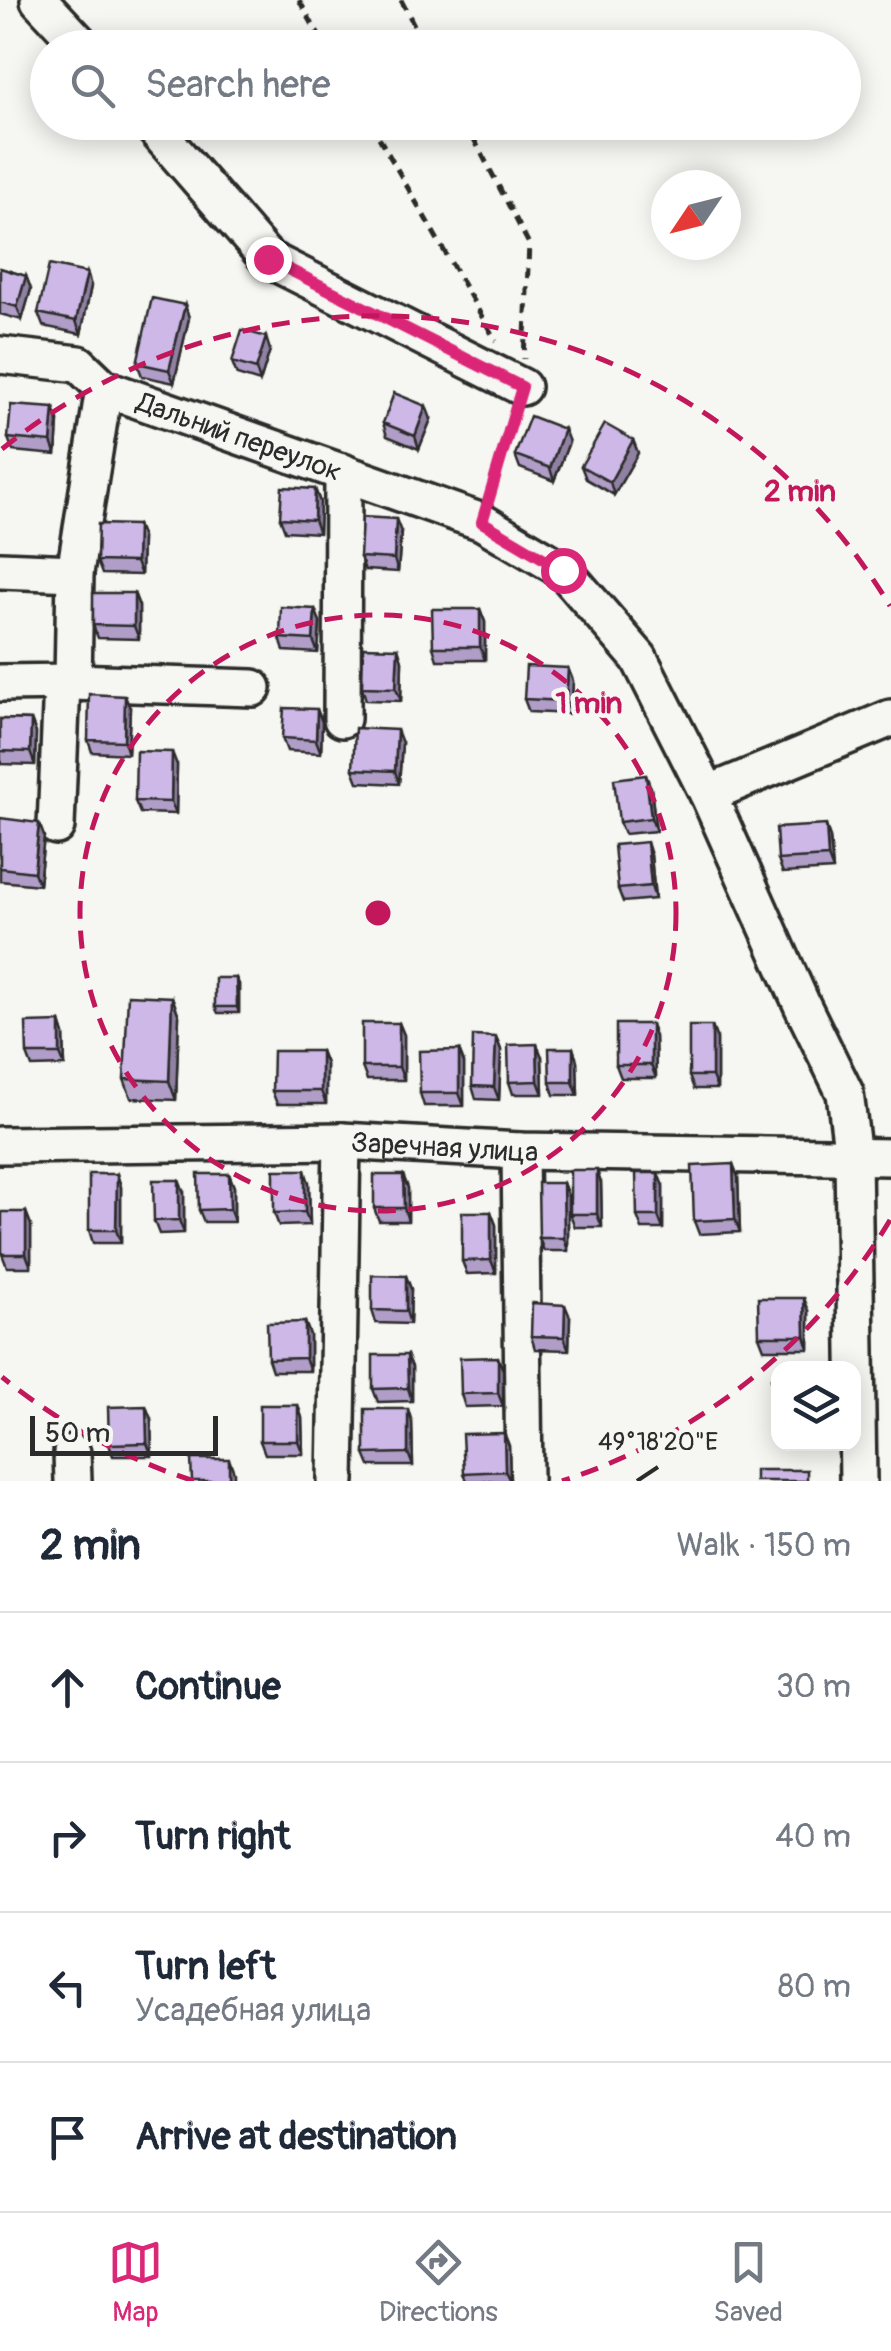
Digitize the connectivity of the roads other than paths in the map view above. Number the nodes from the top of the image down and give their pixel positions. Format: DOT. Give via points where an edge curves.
graph roads {
  1 [pos="59,5"];
  2 [pos="74,30"];
  3 [pos="165,140"];
  4 [pos="0,354"];
  5 [pos="522,387"];
  6 [pos="104,388"];
  7 [pos="343,472"];
  8 [pos="0,570"];
  9 [pos="75,572"];
  10 [pos="67,682"];
  11 [pos="0,683"];
  12 [pos="253,688"];
  13 [pos="891,718"];
  14 [pos="342,719"];
  15 [pos="708,794"];
  16 [pos="56,826"];
  17 [pos="342,1142"];
  18 [pos="0,1145"];
  19 [pos="520,1151"];
  20 [pos="852,1157"];
  21 [pos="891,1157"];
  22 [pos="336,1481"];
  23 [pos="524,1481"];
  24 [pos="858,1481"];
  1 -- 2 [label="street"];
  3 -- 5 [label="street" via="268,259"];
  4 -- 6 [label="street, Дальний переулок" via="79,364"];
  6 -- 7 [label="street, Дальний переулок"];
  6 -- 9 [label="street"];
  7 -- 14 [label="street"];
  7 -- 15 [label="street, Дальний переулок" via="482,522 563,570 639,658"];
  8 -- 9 [label="street"];
  9 -- 10 [label="street"];
  10 -- 11 [label="street"];
  10 -- 12 [label="street"];
  10 -- 16 [label="street"];
  13 -- 15 [label="street"];
  15 -- 20 [label="street, Дальний переулок" via="845,1094"];
  17 -- 18 [label="street, Заречная улица"];
  17 -- 19 [label="street, Заречная улица"];
  17 -- 22 [label="street"];
  19 -- 20 [label="street, Заречная улица"];
  19 -- 23 [label="street"];
  20 -- 21 [label="street, Заречная улица"];
  20 -- 24 [label="street, Дальний переулок"];
}
